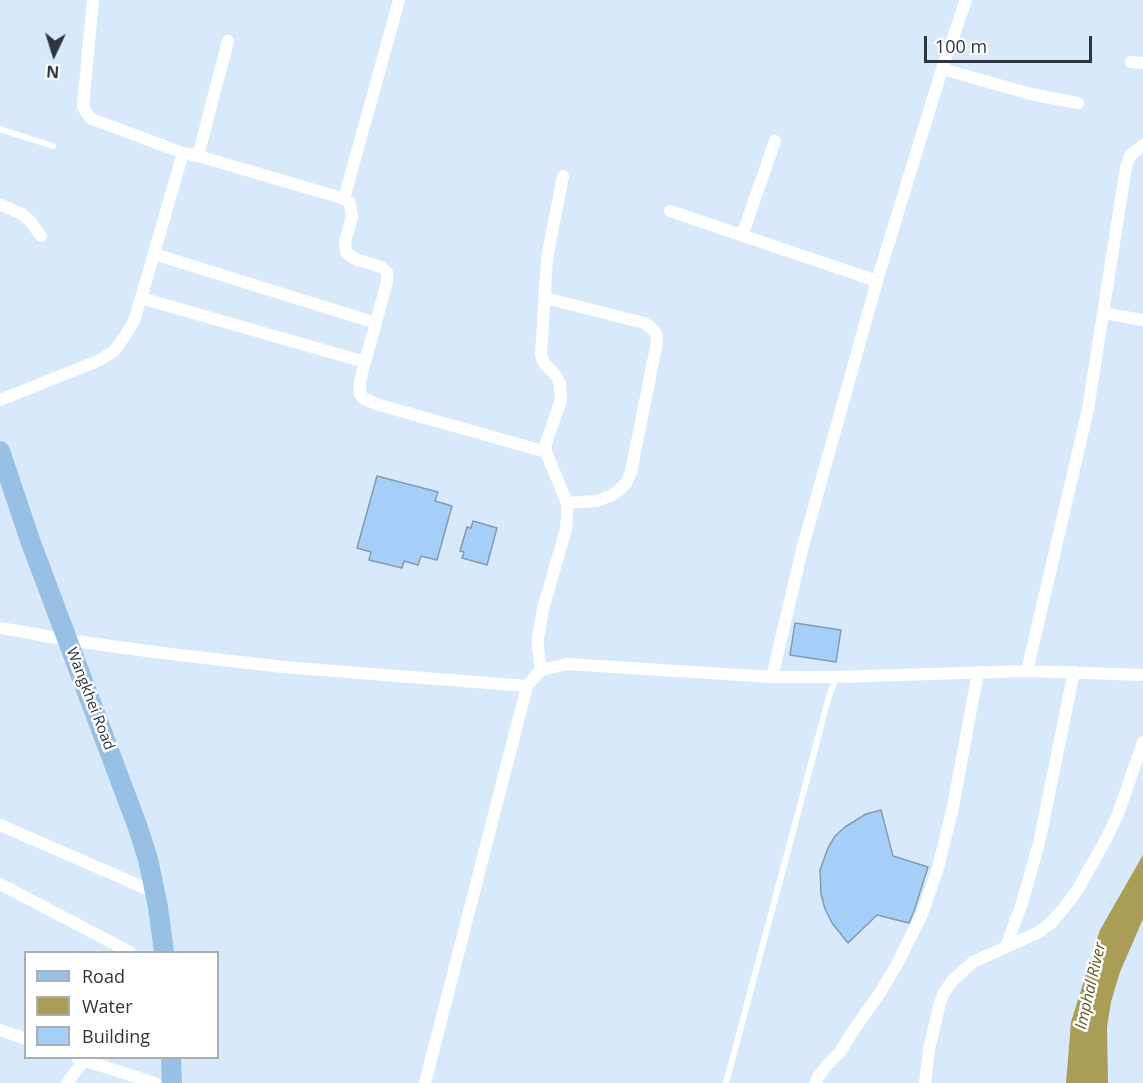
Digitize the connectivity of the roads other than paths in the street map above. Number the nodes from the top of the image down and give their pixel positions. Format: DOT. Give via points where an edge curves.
graph roads {
  1 [pos="93,0"];
  2 [pos="399,0"];
  3 [pos="966,0"];
  4 [pos="228,41"];
  5 [pos="942,69"];
  6 [pos="1078,104"];
  7 [pos="0,129"];
  8 [pos="775,141"];
  9 [pos="1143,145"];
  10 [pos="53,146"];
  11 [pos="183,153"];
  12 [pos="198,156"];
  13 [pos="563,176"];
  14 [pos="344,198"];
  15 [pos="0,205"];
  16 [pos="670,211"];
  17 [pos="41,236"];
  18 [pos="742,236"];
  19 [pos="154,254"];
  20 [pos="877,281"];
  21 [pos="141,298"];
  22 [pos="545,298"];
  23 [pos="1103,313"];
  24 [pos="1143,320"];
  25 [pos="376,323"];
  26 [pos="365,362"];
  27 [pos="0,400"];
  28 [pos="0,451"];
  29 [pos="546,452"];
  30 [pos="567,503"];
  31 [pos="0,628"];
  32 [pos="68,640"];
  33 [pos="541,670"];
  34 [pos="1027,671"];
  35 [pos="978,672"];
  36 [pos="1074,672"];
  37 [pos="1143,675"];
  38 [pos="772,676"];
  39 [pos="836,677"];
  40 [pos="527,686"];
  41 [pos="1143,742"];
  42 [pos="0,825"];
  43 [pos="0,884"];
  44 [pos="154,892"];
  45 [pos="1006,947"];
  46 [pos="128,951"];
  47 [pos="164,951"];
  48 [pos="0,1030"];
  49 [pos="24,1038"];
  50 [pos="80,1059"];
  51 [pos="171,1059"];
  52 [pos="67,1083"];
  53 [pos="155,1083"];
  54 [pos="172,1083"];
  55 [pos="425,1083"];
  56 [pos="726,1083"];
  57 [pos="816,1083"];
  58 [pos="925,1083"];
  1 -- 11 [label="street" via="83,94 87,114"];
  2 -- 14 [label="street"];
  3 -- 5 [label="street"];
  4 -- 12 [label="street"];
  5 -- 6 [label="street"];
  5 -- 20 [label="street"];
  7 -- 10 [label="lane"];
  8 -- 18 [label="street"];
  9 -- 23 [label="street" via="1130,156 1126,167"];
  11 -- 12 [label="street"];
  11 -- 19 [label="street"];
  12 -- 14 [label="street"];
  13 -- 22 [label="street" via="547,258"];
  14 -- 25 [label="street" via="352,210 346,252 387,272"];
  15 -- 17 [label="street" via="22,214"];
  16 -- 18 [label="street"];
  18 -- 20 [label="street"];
  19 -- 21 [label="street"];
  19 -- 25 [label="street"];
  20 -- 38 [label="street" via="803,546"];
  21 -- 26 [label="street"];
  21 -- 27 [label="street" via="134,321 114,351"];
  22 -- 29 [label="street" via="541,355 556,376 561,392"];
  22 -- 30 [label="street" via="644,323 656,334 657,342 626,483 597,501"];
  23 -- 24 [label="street"];
  23 -- 34 [label="street" via="1088,409"];
  25 -- 26 [label="street"];
  26 -- 29 [label="street" via="360,394 366,401"];
  28 -- 32 [label="main road, Wangkhei Road"];
  29 -- 30 [label="street"];
  30 -- 33 [label="street" via="566,529 538,637"];
  31 -- 32 [label="street"];
  32 -- 40 [label="street" via="282,667"];
  32 -- 44 [label="main road, Wangkhei Road" via="137,825"];
  33 -- 38 [label="street" via="567,664"];
  33 -- 40 [label="street"];
  34 -- 35 [label="street"];
  34 -- 36 [label="street"];
  35 -- 39 [label="street"];
  35 -- 57 [label="street" via="953,807 922,914 879,994"];
  36 -- 37 [label="street"];
  36 -- 45 [label="street" via="1039,843"];
  38 -- 39 [label="street"];
  39 -- 56 [label="lane"];
  40 -- 55 [label="street"];
  41 -- 45 [label="street" via="1118,814 1078,889 1051,922"];
  42 -- 44 [label="street"];
  43 -- 46 [label="street"];
  44 -- 47 [label="main road, Wangkhei Road"];
  45 -- 58 [label="street" via="973,962 943,994"];
  48 -- 49 [label="street"];
  50 -- 52 [label="street"];
  50 -- 53 [label="street"];
  51 -- 54 [label="main road"];
}
